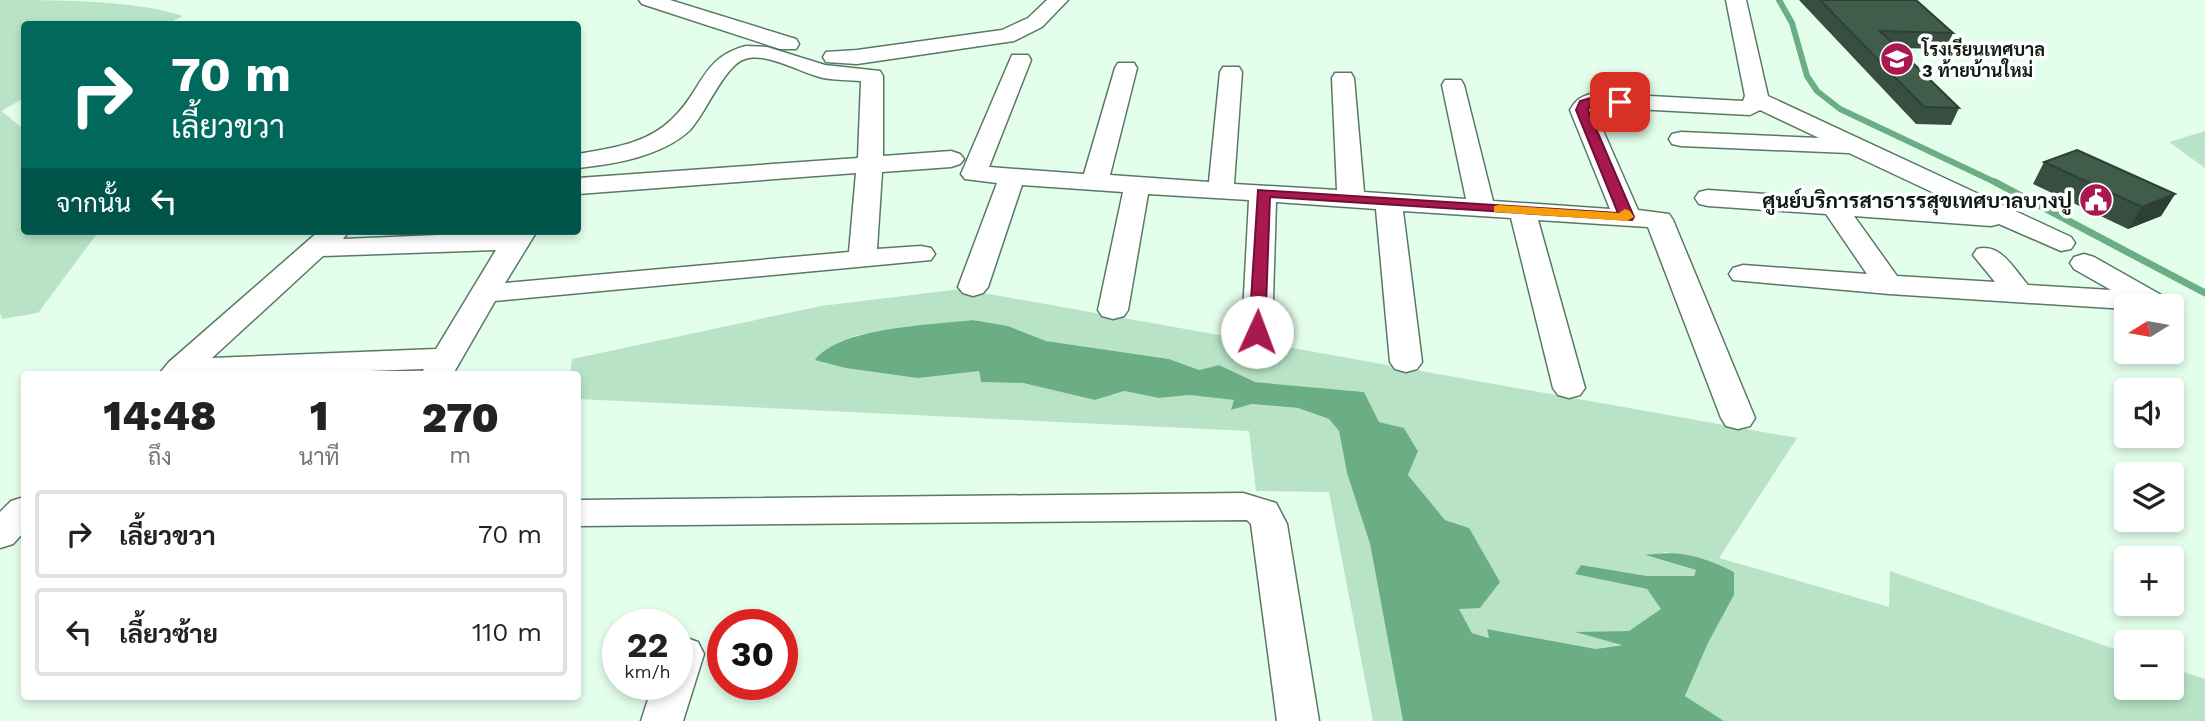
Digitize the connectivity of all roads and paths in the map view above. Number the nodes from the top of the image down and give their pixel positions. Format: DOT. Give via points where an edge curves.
graph roads {
  1 [pos="649,0"];
  2 [pos="1058,0"];
  3 [pos="1715,0"];
  4 [pos="1736,0"];
  5 [pos="1020,60"];
  6 [pos="1126,68"];
  7 [pos="1231,72"];
  8 [pos="1343,78"];
  9 [pos="1453,85"];
  10 [pos="1744,104"];
  11 [pos="1681,139"];
  12 [pos="1858,148"];
  13 [pos="951,159"];
  14 [pos="581,161"];
  15 [pos="870,165"];
  16 [pos="1012,176"];
  17 [pos="1095,182"];
  18 [pos="1137,185"];
  19 [pos="581,186"];
  20 [pos="1221,190"];
  21 [pos="1263,193"];
  22 [pos="1708,198"];
  23 [pos="1351,199"];
  24 [pos="1389,201"];
  25 [pos="1834,207"];
  26 [pos="1481,208"];
  27 [pos="1522,210"];
  28 [pos="1627,217"];
  29 [pos="2010,219"];
  30 [pos="519,236"];
  31 [pos="326,239"];
  32 [pos="2062,243"];
  33 [pos="921,254"];
  34 [pos="1987,254"];
  35 [pos="862,259"];
  36 [pos="2084,263"];
  37 [pos="1743,274"];
  38 [pos="1889,285"];
  39 [pos="973,287"];
  40 [pos="487,293"];
  41 [pos="2019,293"];
  42 [pos="1113,310"];
  43 [pos="1257,332"];
  44 [pos="1406,362"];
  45 [pos="442,366"];
  46 [pos="178,371"];
  47 [pos="221,371"];
  48 [pos="1569,388"];
  49 [pos="1738,418"];
  50 [pos="581,513"];
  51 [pos="21,514"];
  52 [pos="0,534"];
  53 [pos="669,700"];
  54 [pos="662,721"];
  55 [pos="1298,721"];
  1 -- 2 [label="street" via="840,58 1006,36 1035,23"];
  3 -- 10 [label="street" via="1737,94"];
  4 -- 10 [label="street" via="1757,96"];
  5 -- 16 [label="street" via="974,174"];
  6 -- 17 [label="street"];
  7 -- 20 [label="street"];
  8 -- 23 [label="street"];
  9 -- 26 [label="street"];
  10 -- 12 [label="street"];
  10 -- 28 [label="street" via="1594,100 1585,104 1582,110"];
  11 -- 12 [label="street"];
  12 -- 29 [label="street"];
  13 -- 15 [label="street"];
  14 -- 15 [label="street" via="626,154 654,141 688,117 731,57 750,53 826,72 872,76"];
  15 -- 19 [label="street"];
  15 -- 35 [label="street"];
  16 -- 17 [label="street"];
  16 -- 39 [label="street"];
  17 -- 18 [label="street"];
  18 -- 20 [label="street"];
  18 -- 42 [label="street"];
  20 -- 21 [label="street"];
  21 -- 23 [label="street"];
  21 -- 43 [label="street"];
  22 -- 25 [label="street"];
  23 -- 24 [label="street"];
  24 -- 26 [label="street"];
  24 -- 44 [label="street"];
  25 -- 29 [label="street"];
  25 -- 38 [label="street"];
  26 -- 27 [label="street"];
  27 -- 28 [label="street"];
  27 -- 48 [label="street"];
  28 -- 49 [label="street" via="1658,220"];
  29 -- 32 [label="street"];
  30 -- 31 [label="street"];
  30 -- 40 [label="street"];
  31 -- 46 [label="street"];
  33 -- 35 [label="street"];
  34 -- 41 [label="street"];
  35 -- 40 [label="street"];
  36 -- 41 [label="street" via="2153,302"];
  37 -- 38 [label="street"];
  38 -- 41 [label="street"];
  40 -- 45 [label="street"];
  45 -- 47 [label="street"];
  50 -- 55 [label="street" via="1260,509 1269,524"];
  51 -- 52 [label="street"];
  53 -- 54 [label="street"];
}
